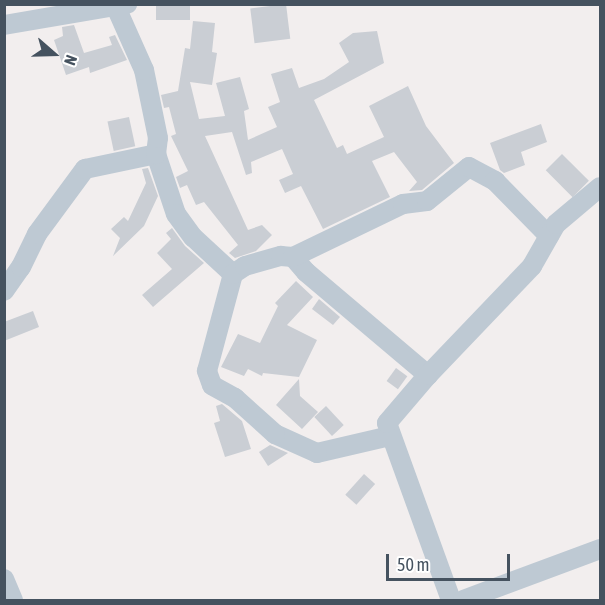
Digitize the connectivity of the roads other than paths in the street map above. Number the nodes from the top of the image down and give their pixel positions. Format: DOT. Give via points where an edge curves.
graph roads {
  1 [pos="122,6"];
  2 [pos="4,25"];
  3 [pos="156,154"];
  4 [pos="600,188"];
  5 [pos="549,236"];
  6 [pos="293,257"];
  7 [pos="233,274"];
  8 [pos="4,291"];
  9 [pos="428,375"];
  10 [pos="390,436"];
  11 [pos="600,549"];
  12 [pos="4,579"];
  13 [pos="13,600"];
  14 [pos="451,600"];
  15 [pos="463,600"];
  1 -- 2 [label="street"];
  1 -- 3 [label="street" via="144,70 158,138"];
  3 -- 7 [label="street" via="176,214 193,237"];
  3 -- 8 [label="street" via="85,169 37,234"];
  4 -- 5 [label="street" via="556,224"];
  5 -- 6 [label="street" via="495,181 469,167 427,201 403,204"];
  5 -- 9 [label="street" via="532,266"];
  6 -- 7 [label="street" via="281,256 245,266"];
  6 -- 9 [label="street"];
  7 -- 10 [label="street" via="207,370 212,386 235,398 275,434 317,453"];
  9 -- 10 [label="street" via="387,423"];
  10 -- 14 [label="street"];
  11 -- 15 [label="street"];
  12 -- 13 [label="street"];
}
